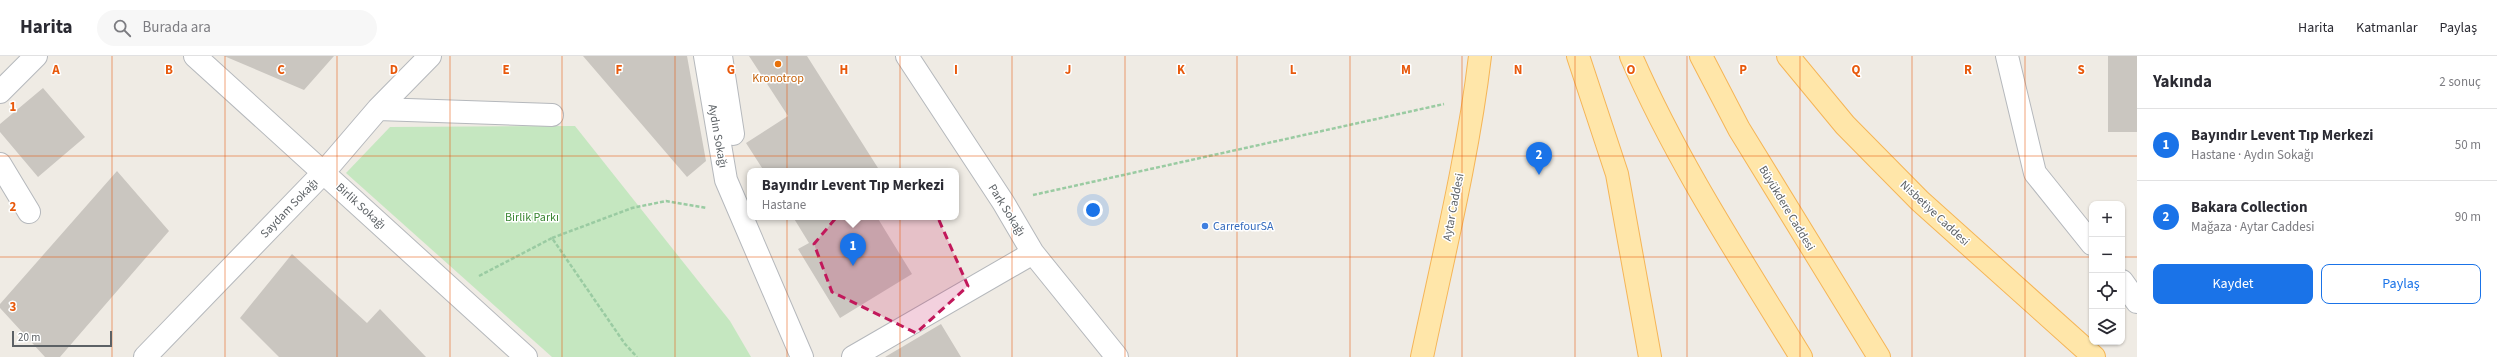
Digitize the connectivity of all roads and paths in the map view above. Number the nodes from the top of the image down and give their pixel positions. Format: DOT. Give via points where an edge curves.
graph roads {
  1 [pos="36,56"];
  2 [pos="195,56"];
  3 [pos="430,56"];
  4 [pos="705,56"];
  5 [pos="721,56"];
  6 [pos="907,56"];
  7 [pos="1480,56"];
  8 [pos="1578,56"];
  9 [pos="1631,56"];
  10 [pos="1701,56"];
  11 [pos="1788,56"];
  12 [pos="2006,56"];
  13 [pos="0,92"];
  14 [pos="1475,97"];
  15 [pos="378,109"];
  16 [pos="552,115"];
  17 [pos="0,164"];
  18 [pos="324,172"];
  19 [pos="1003,202"];
  20 [pos="29,212"];
  21 [pos="740,215"];
  22 [pos="552,238"];
  23 [pos="2089,240"];
  24 [pos="1033,253"];
  25 [pos="456,293"];
  26 [pos="1798,355"];
  27 [pos="145,357"];
  28 [pos="526,357"];
  29 [pos="637,357"];
  30 [pos="802,357"];
  31 [pos="853,357"];
  32 [pos="1117,357"];
  33 [pos="1422,357"];
  34 [pos="1650,357"];
  35 [pos="1879,357"];
  36 [pos="2094,357"];
  1 -- 13 [label="street"];
  2 -- 18 [label="street, Birlik Sokağı"];
  3 -- 15 [label="street, Saydam Sokağı"];
  4 -- 21 [label="street, Aydın Sokağı" via="726,180"];
  5 -- 21 [label="street, Aydın Sokağı" via="740,176"];
  6 -- 19 [label="street, Park Sokağı"];
  7 -- 14 [label="main road, Aytar Caddesi"];
  8 -- 34 [label="main road" via="1617,174"];
  9 -- 26 [label="main road" via="1648,95 1686,167"];
  10 -- 35 [label="main road, Büyükdere Caddesi" via="1739,129"];
  11 -- 36 [label="main road, Nisbetiye Caddesi" via="1845,125 1920,201"];
  12 -- 23 [label="street" via="2035,173"];
  14 -- 19 [label="path"];
  14 -- 33 [label="main road, Aytar Caddesi"];
  15 -- 16 [label="street"];
  15 -- 18 [label="street, Saydam Sokağı"];
  17 -- 20 [label="street"];
  18 -- 25 [label="street, Birlik Sokağı"];
  18 -- 27 [label="street, Saydam Sokağı"];
  19 -- 24 [label="street, Park Sokağı"];
  21 -- 22 [label="path" via="666,200 632,208"];
  21 -- 30 [label="street, Aydın Sokağı"];
  22 -- 25 [label="path" via="469,282"];
  22 -- 29 [label="path" via="625,344"];
  24 -- 31 [label="street"];
  24 -- 32 [label="street, Park Sokağı"];
  25 -- 28 [label="street, Birlik Sokağı"];
}
